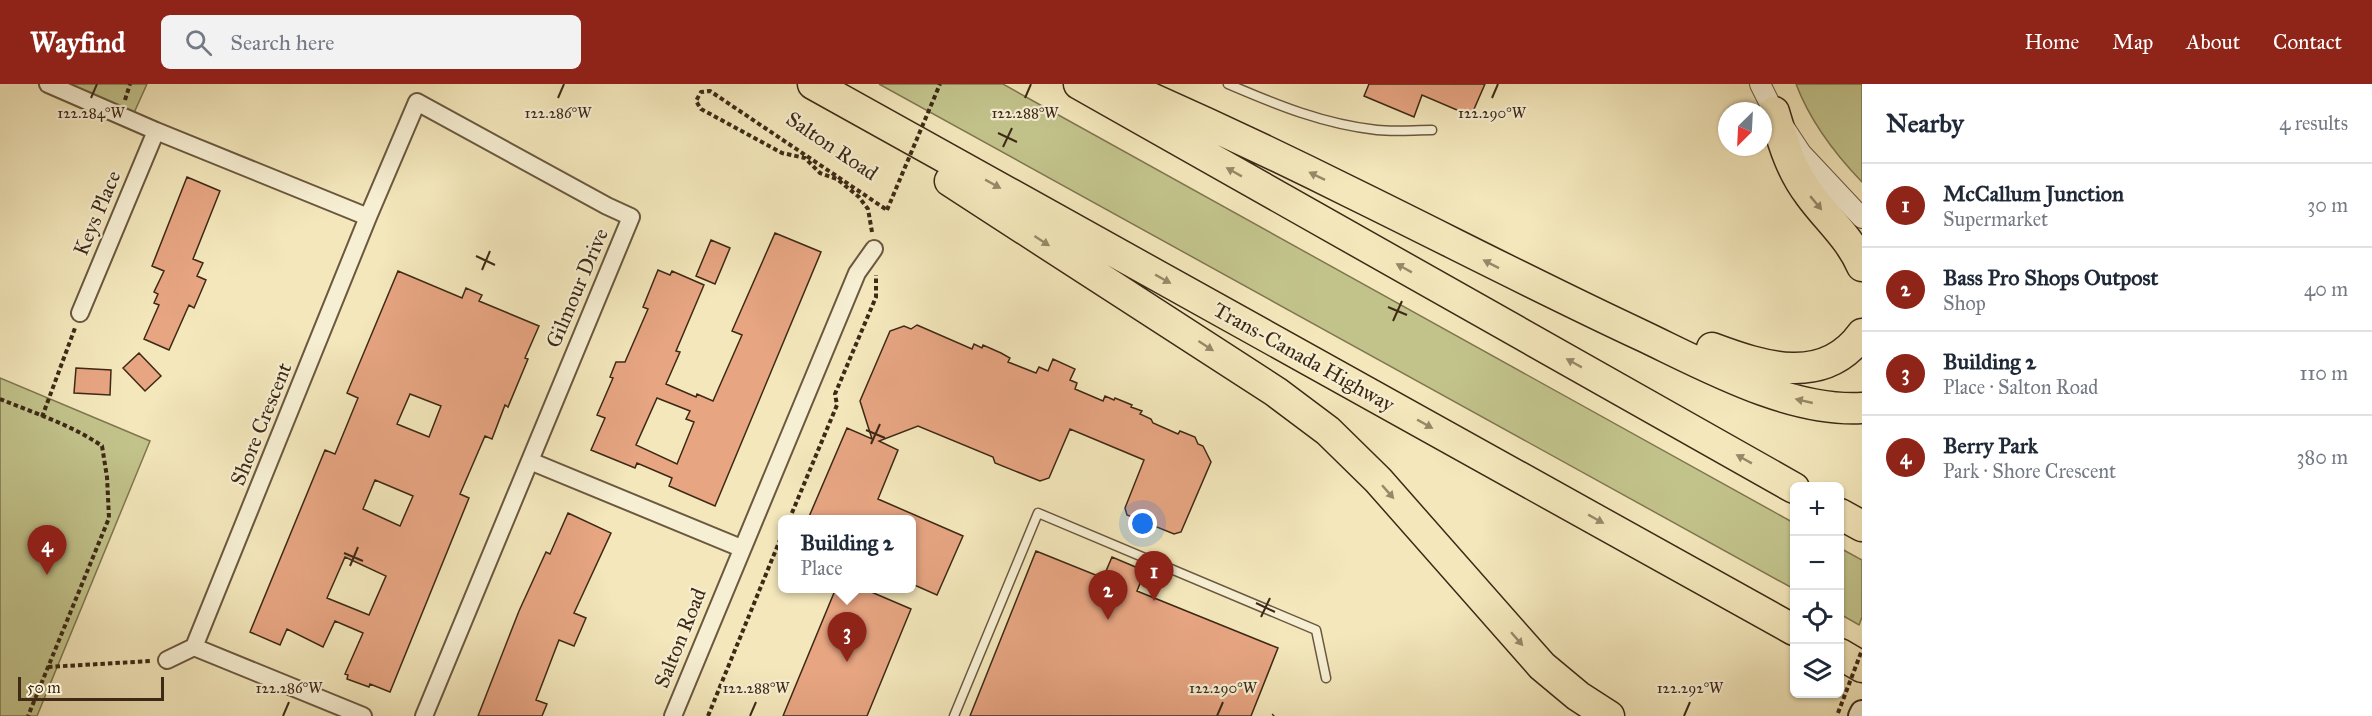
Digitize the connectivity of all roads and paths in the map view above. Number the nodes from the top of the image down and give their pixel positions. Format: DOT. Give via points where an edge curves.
graph roads {
  1 [pos="48,84"];
  2 [pos="799,84"];
  3 [pos="813,84"];
  4 [pos="940,84"];
  5 [pos="1079,84"];
  6 [pos="1119,84"];
  7 [pos="1228,84"];
  8 [pos="1760,84"];
  9 [pos="1774,112"];
  10 [pos="1432,130"];
  11 [pos="156,131"];
  12 [pos="868,209"];
  13 [pos="1860,214"];
  14 [pos="368,217"];
  15 [pos="874,249"];
  16 [pos="1862,266"];
  17 [pos="876,279"];
  18 [pos="1527,282"];
  19 [pos="80,313"];
  20 [pos="1862,334"];
  21 [pos="0,399"];
  22 [pos="1862,408"];
  23 [pos="42,417"];
  24 [pos="530,461"];
  25 [pos="1790,486"];
  26 [pos="791,515"];
  27 [pos="1844,517"];
  28 [pos="1862,526"];
  29 [pos="741,548"];
  30 [pos="778,548"];
  31 [pos="1790,628"];
  32 [pos="194,647"];
  33 [pos="1862,650"];
  34 [pos="1844,657"];
  35 [pos="167,660"];
  36 [pos="48,667"];
  37 [pos="1862,667"];
  38 [pos="1326,678"];
  39 [pos="1849,714"];
  40 [pos="28,716"];
  41 [pos="363,716"];
  42 [pos="424,716"];
  43 [pos="673,716"];
  44 [pos="708,716"];
  45 [pos="954,716"];
  46 [pos="1610,716"];
  1 -- 11 [label="street"];
  2 -- 46 [label="highway, one-way" via="1305,413 1378,480 1542,666"];
  3 -- 31 [label="highway, Trans-Canada Highway, one-way"];
  4 -- 12 [label="path, Salton Road, bridge" via="887,210 710,91 697,96 701,109 782,153 805,158 820,173 837,179"];
  25 -- 5 [label="highway, one-way"];
  18 -- 6 [label="highway, one-way" via="1350,191"];
  7 -- 10 [label="lane" via="1290,111 1350,126"];
  8 -- 9 [label="street"];
  9 -- 13 [label="street" via="1801,153"];
  9 -- 16 [label="highway, one-way" via="1786,156 1796,174"];
  11 -- 14 [label="street"];
  11 -- 19 [label="street, Keys Place"];
  14 -- 24 [label="street, Gilmour Drive" via="417,102 631,217"];
  14 -- 32 [label="street, Shore Crescent"];
  15 -- 29 [label="street, Salton Road" via="857,273"];
  17 -- 26 [label="path" via="876,297 835,394 837,405"];
  18 -- 20 [label="highway" via="1586,296 1706,346 1775,367 1804,368 1830,362"];
  22 -- 18 [label="highway, one-way" via="1809,402 1728,376"];
  19 -- 23 [label="path"];
  21 -- 23 [label="path"];
  23 -- 36 [label="path" via="83,433 102,446 109,518"];
  24 -- 29 [label="street"];
  24 -- 42 [label="street"];
  27 -- 28 [label="highway"];
  29 -- 43 [label="street, Salton Road"];
  30 -- 44 [label="path"];
  32 -- 35 [label="street"];
  32 -- 41 [label="street"];
  33 -- 39 [label="path, bridge"];
  34 -- 37 [label="highway"];
  35 -- 36 [label="path"];
  36 -- 40 [label="path"];
  38 -- 45 [label="lane" via="1316,630 1038,513"];
}
